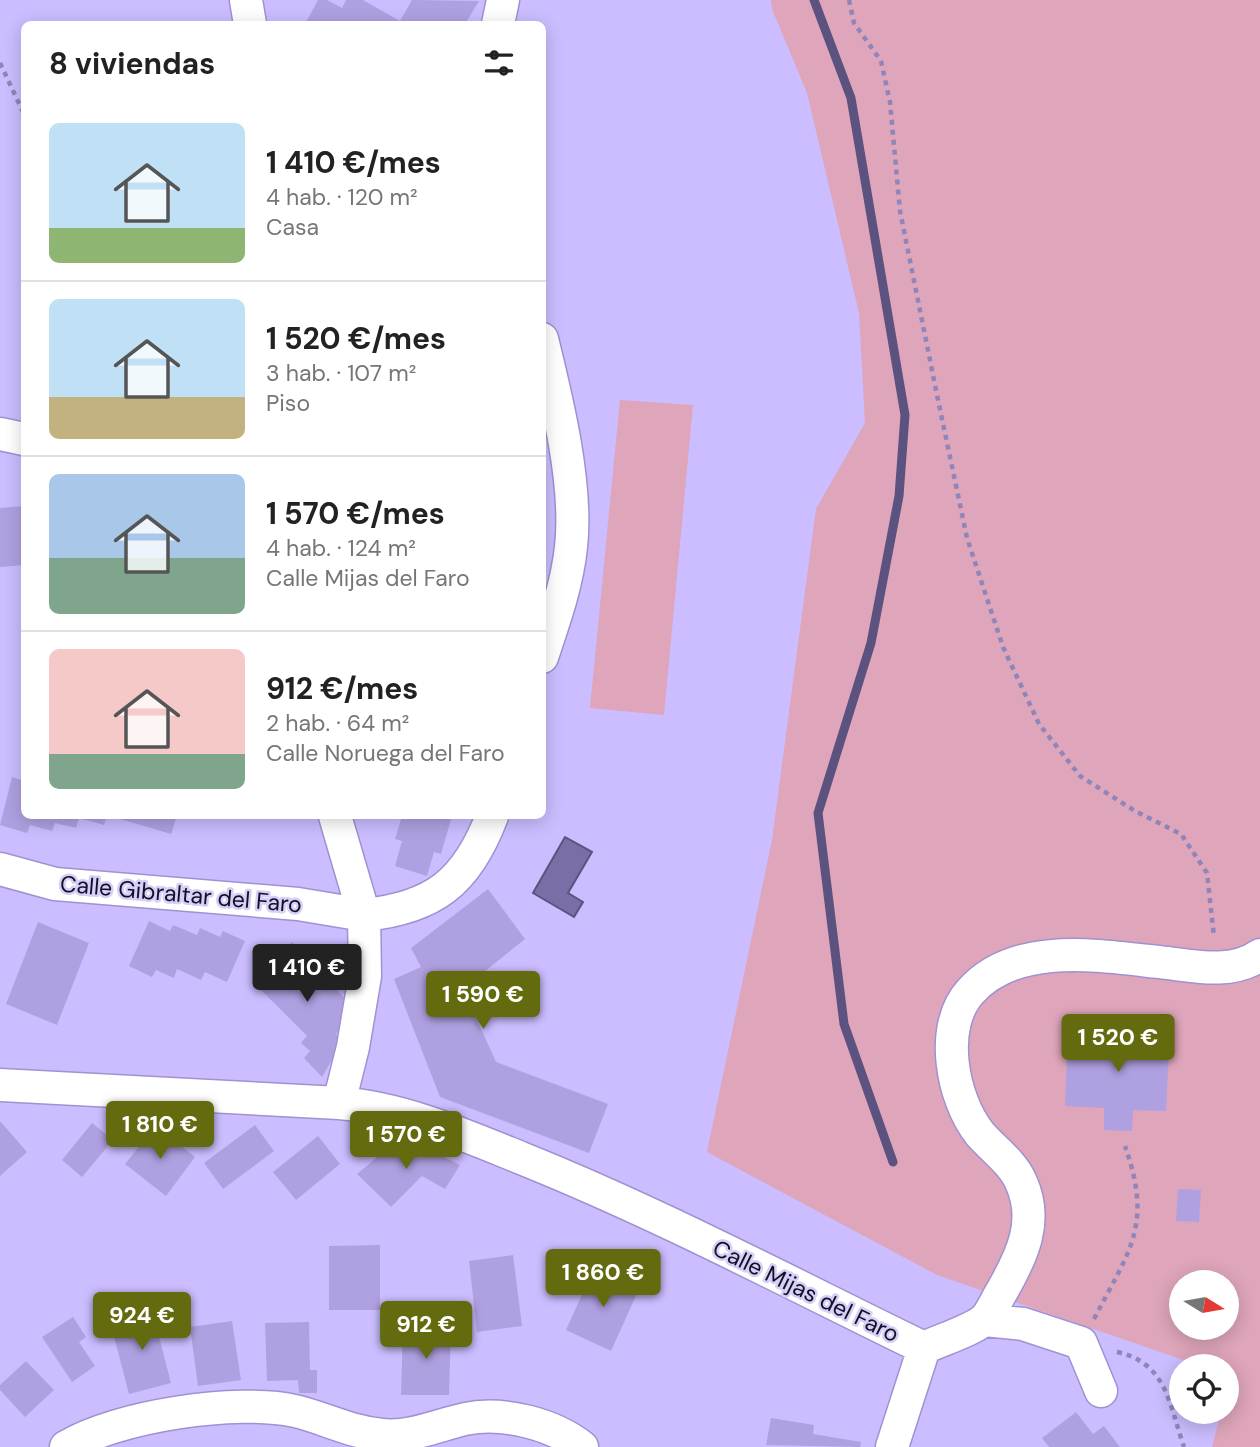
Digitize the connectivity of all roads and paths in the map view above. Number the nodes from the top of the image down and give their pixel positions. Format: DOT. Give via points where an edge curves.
graph roads {
  1 [pos="246,0"];
  2 [pos="503,0"];
  3 [pos="849,0"];
  4 [pos="250,21"];
  5 [pos="499,21"];
  6 [pos="0,63"];
  7 [pos="21,108"];
  8 [pos="546,356"];
  9 [pos="0,434"];
  10 [pos="21,438"];
  11 [pos="546,644"];
  12 [pos="336,819"];
  13 [pos="491,819"];
  14 [pos="0,869"];
  15 [pos="363,915"];
  16 [pos="1260,954"];
  17 [pos="1217,969"];
  18 [pos="0,1085"];
  19 [pos="339,1103"];
  20 [pos="1125,1146"];
  21 [pos="985,1320"];
  22 [pos="1081,1343"];
  23 [pos="924,1348"];
  24 [pos="1101,1391"];
  25 [pos="66,1447"];
  26 [pos="582,1447"];
  27 [pos="892,1447"];
  28 [pos="1184,1447"];
  1 -- 4 [label="street"];
  2 -- 5 [label="street"];
  3 -- 17 [label="path" via="854,23 881,61 890,102 900,211 937,395 967,538 1003,647 1039,724 1080,776 1181,834 1207,873"];
  6 -- 7 [label="path"];
  8 -- 11 [label="street" via="572,505 572,547"];
  9 -- 10 [label="street"];
  12 -- 15 [label="street"];
  13 -- 15 [label="street, Calle Gibraltar del Faro" via="481,847 461,876 398,912"];
  14 -- 15 [label="street, Calle Gibraltar del Faro" via="55,884 298,904"];
  15 -- 19 [label="street" via="365,976"];
  16 -- 17 [label="street"];
  17 -- 21 [label="street" via="1083,957 1027,958 995,970 970,992 954,1024 953,1061 960,1096 979,1132 1021,1180 1031,1209 1023,1254"];
  18 -- 19 [label="street, Calle Mijas del Faro"];
  19 -- 23 [label="street, Calle Mijas del Faro" via="387,1110 470,1137 578,1181"];
  20 -- 22 [label="path" via="1136,1178 1139,1213 1135,1241"];
  21 -- 22 [label="street" via="1023,1324"];
  21 -- 23 [label="street"];
  22 -- 24 [label="street"];
  22 -- 28 [label="path" via="1133,1356 1160,1377"];
  23 -- 27 [label="street"];
  25 -- 26 [label="street" via="122,1426 243,1405 296,1411 334,1426 384,1436 421,1433 467,1418 502,1418 530,1422"];
}
